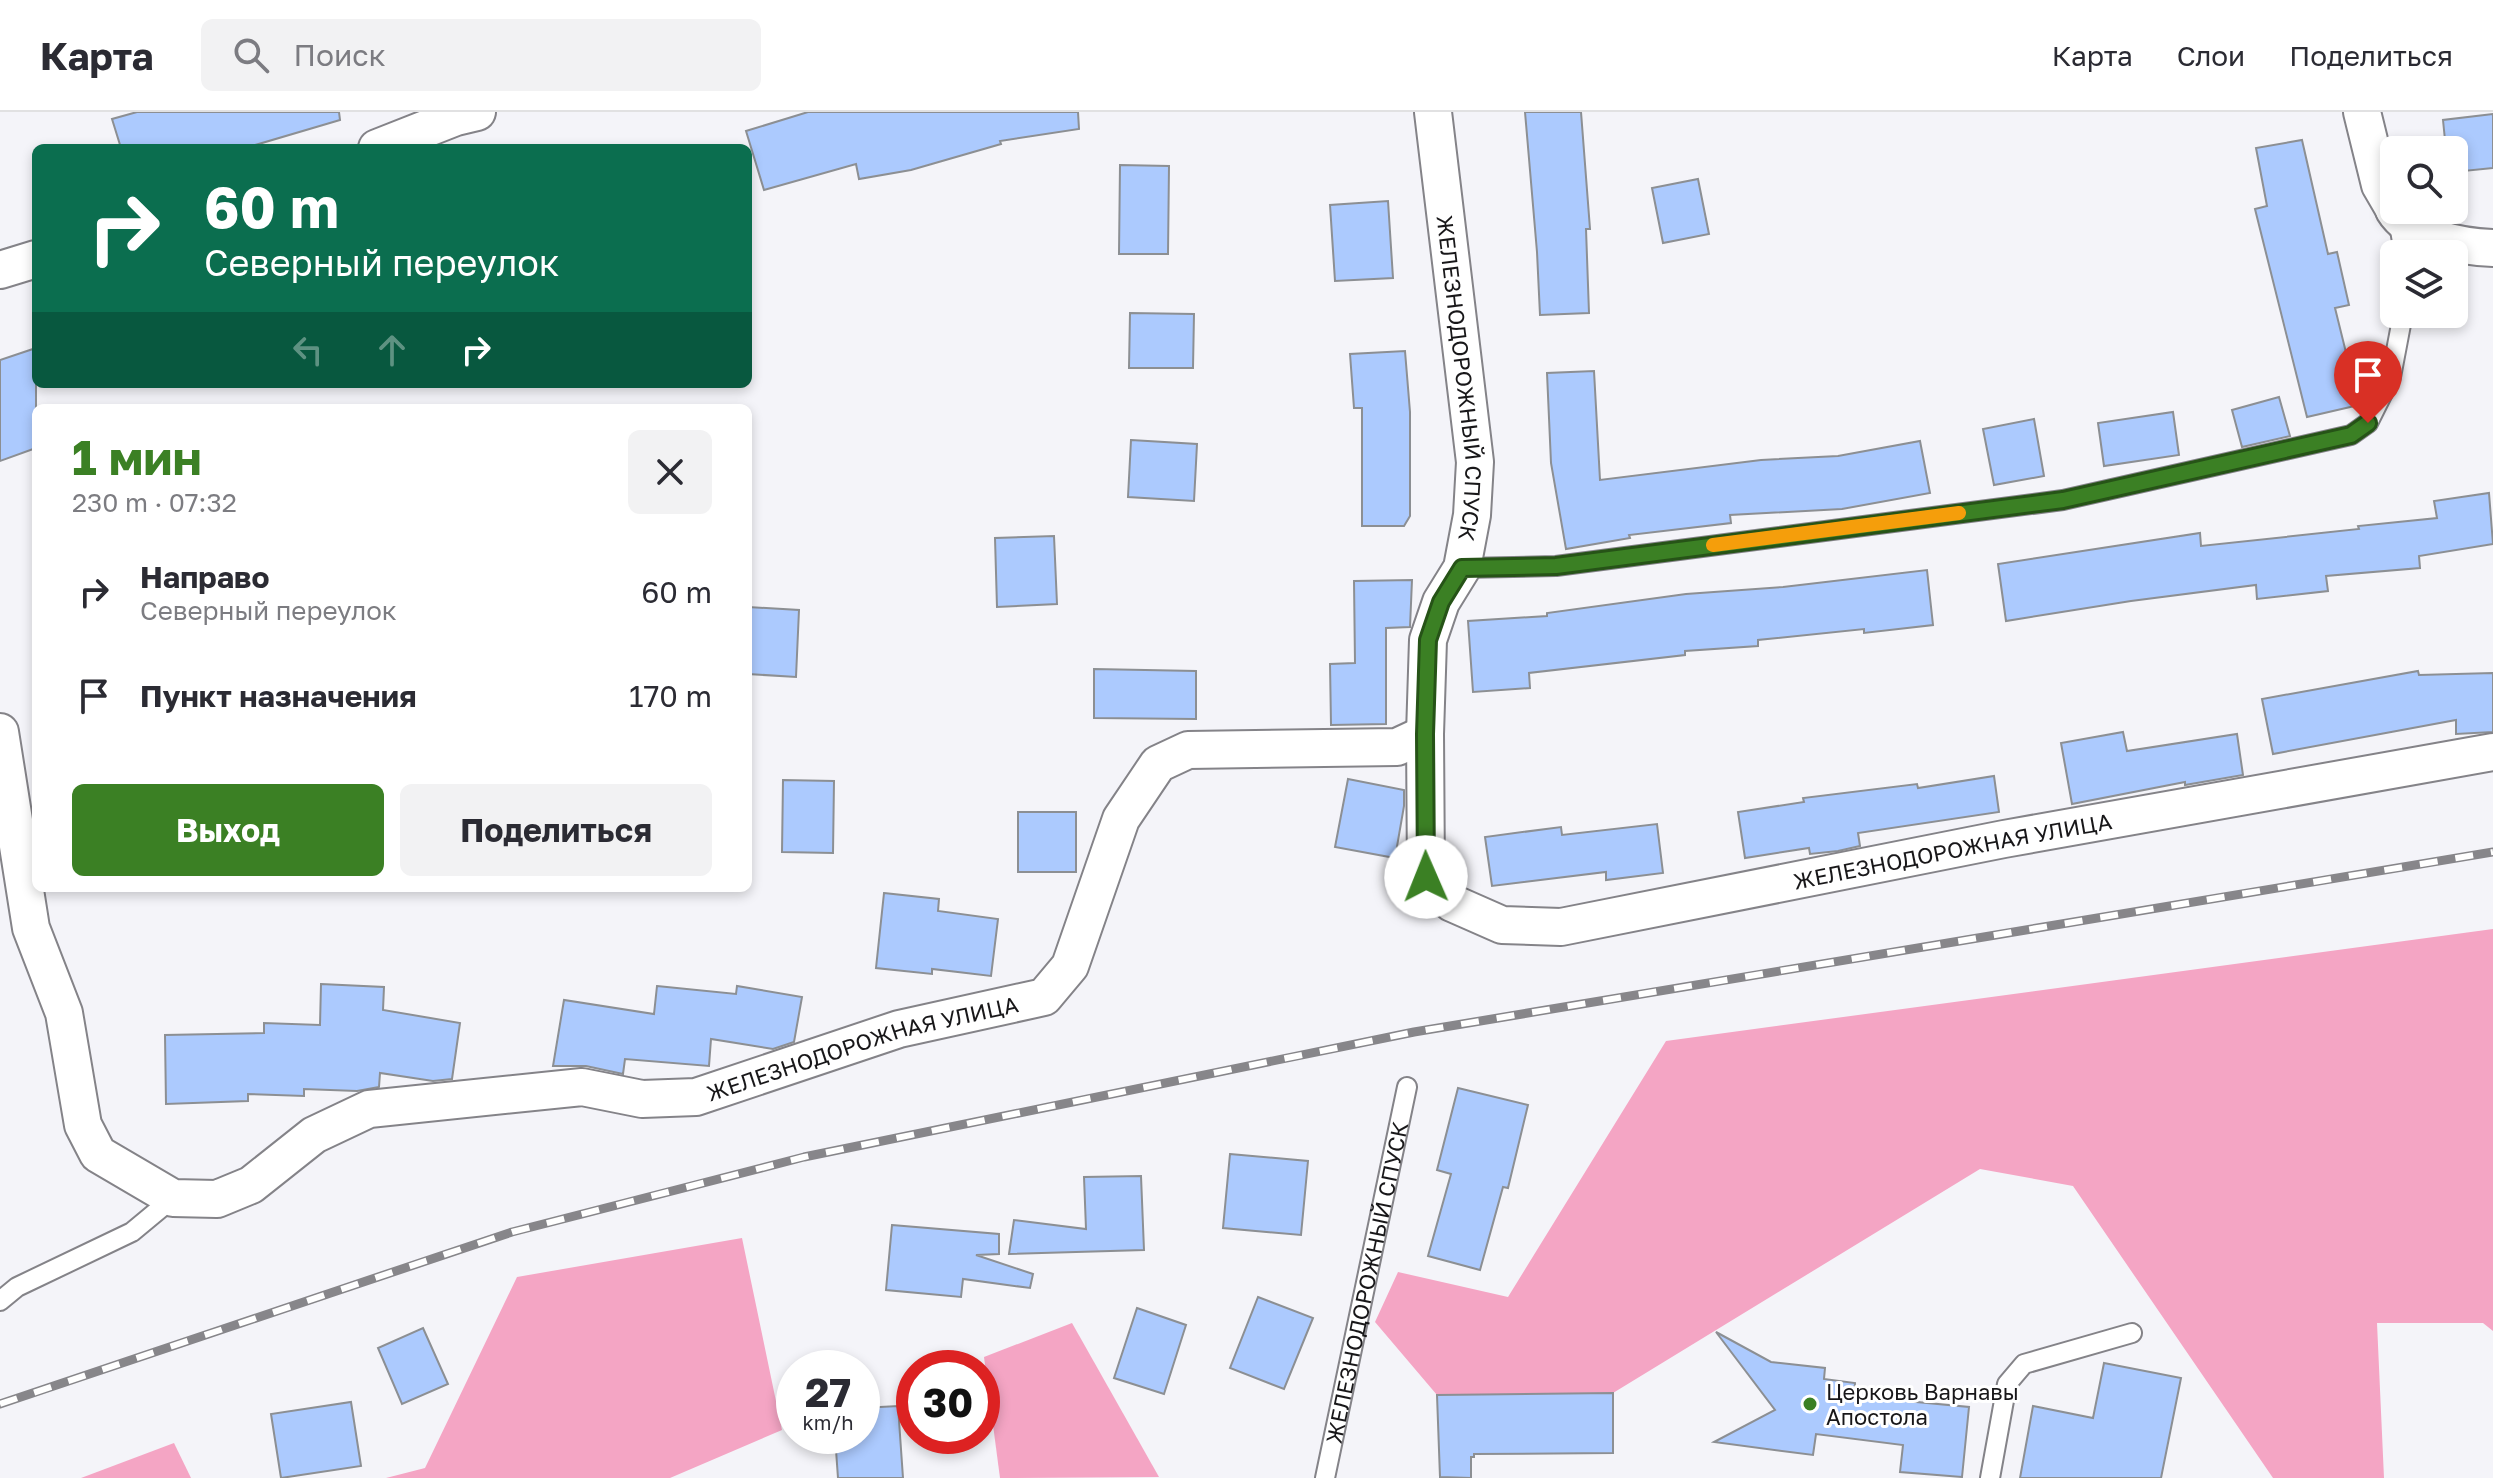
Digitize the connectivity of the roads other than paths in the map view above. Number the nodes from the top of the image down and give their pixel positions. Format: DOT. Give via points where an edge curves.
graph roads {
  1 [pos="477,112"];
  2 [pos="1433,112"];
  3 [pos="2362,112"];
  4 [pos="387,144"];
  5 [pos="2380,185"];
  6 [pos="2412,224"];
  7 [pos="2493,248"];
  8 [pos="32,260"];
  9 [pos="0,270"];
  10 [pos="2400,328"];
  11 [pos="1462,568"];
  12 [pos="0,732"];
  13 [pos="1425,734"];
  14 [pos="2493,752"];
  15 [pos="1426,877"];
  16 [pos="1407,1087"];
  17 [pos="173,1198"];
  18 [pos="0,1301"];
  19 [pos="2132,1333"];
  20 [pos="1325,1478"];
  21 [pos="1990,1478"];
  1 -- 4 [label="street"];
  2 -- 11 [label="street, ЖЕЛЕЗНОДОРОЖНЫЙ СПУСК" via="1475,462"];
  3 -- 5 [label="street"];
  6 -- 7 [label="street" via="2451,243"];
  8 -- 9 [label="street"];
  10 -- 11 [label="lane" via="2391,377 2368,423 2351,435 2063,500 1556,566"];
  11 -- 13 [label="street, ЖЕЛЕЗНОДОРОЖНЫЙ СПУСК" via="1441,602 1428,640"];
  12 -- 17 [label="street" via="31,928 64,1013 83,1125 98,1154"];
  13 -- 15 [label="street, ЖЕЛЕЗНОДОРОЖНЫЙ СПУСК"];
  13 -- 17 [label="street, ЖЕЛЕЗНОДОРОЖНАЯ УЛИЦА" via="1397,747 1188,750 1158,764 1121,819 1070,966 1044,997 899,1029 696,1097 642,1099 582,1087 369,1109 314,1135 251,1185 217,1199"];
  14 -- 15 [label="street, ЖЕЛЕЗНОДОРОЖНАЯ УЛИЦА" via="2013,837 1561,927 1502,925 1452,903"];
  16 -- 20 [label="lane, ЖЕЛЕЗНОДОРОЖНЫЙ СПУСК"];
  17 -- 18 [label="lane" via="132,1232 17,1287"];
  19 -- 21 [label="lane" via="2024,1364 2007,1384"];
}
